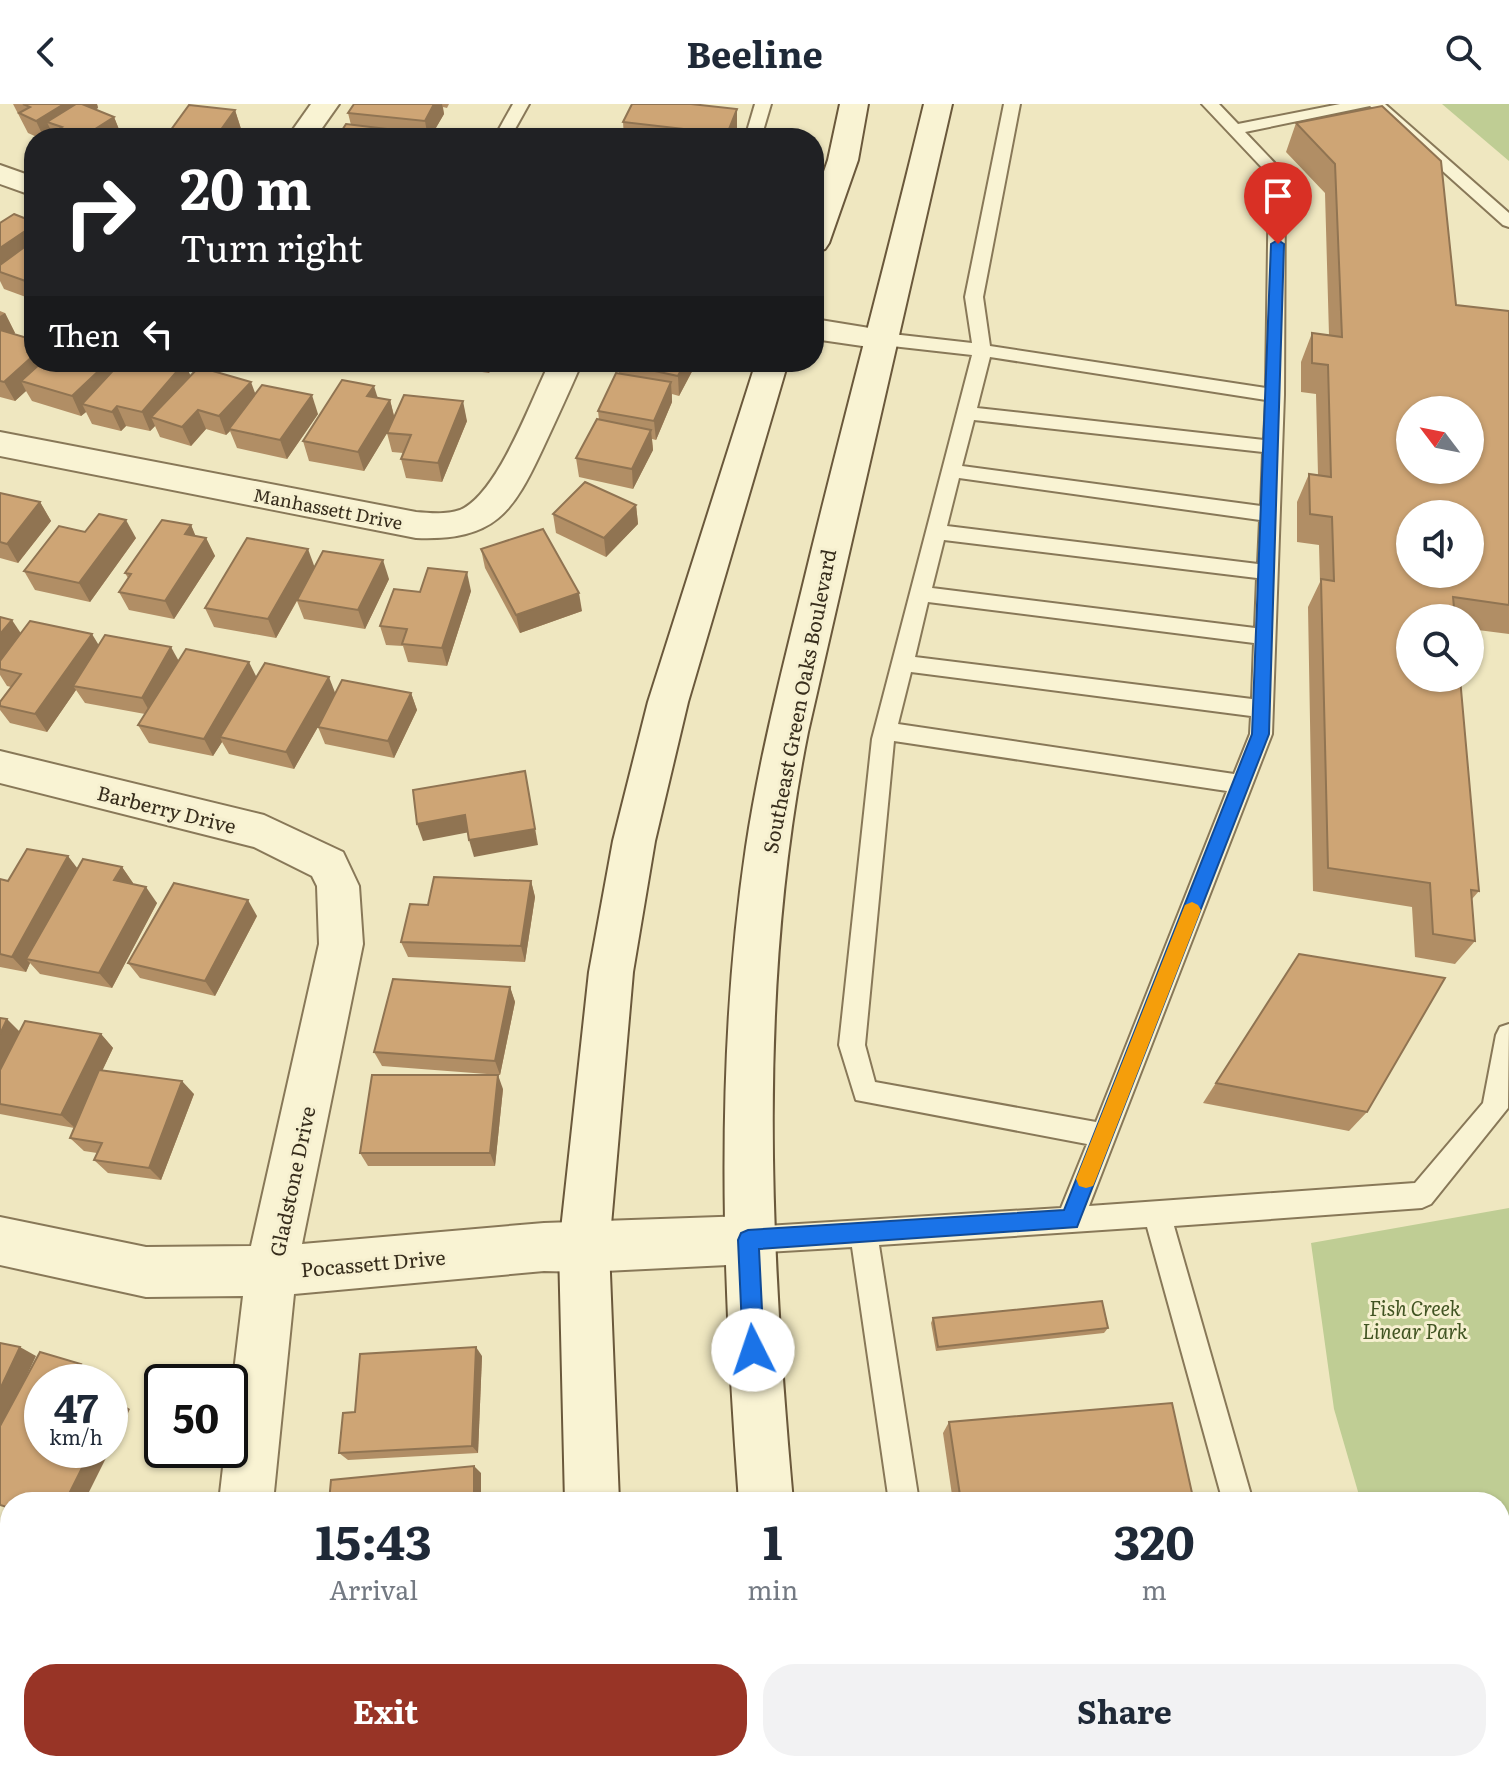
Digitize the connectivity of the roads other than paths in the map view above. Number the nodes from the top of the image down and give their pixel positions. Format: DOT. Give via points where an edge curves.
graph roads {
  1 [pos="325,104"];
  2 [pos="521,104"];
  3 [pos="762,104"];
  4 [pos="854,104"];
  5 [pos="938,104"];
  6 [pos="1012,104"];
  7 [pos="1210,104"];
  8 [pos="1363,104"];
  9 [pos="1376,104"];
  10 [pos="308,128"];
  11 [pos="508,128"];
  12 [pos="756,128"];
  13 [pos="1235,129"];
  14 [pos="0,174"];
  15 [pos="24,183"];
  16 [pos="824,194"];
  17 [pos="1509,222"];
  18 [pos="824,330"];
  19 [pos="883,339"];
  20 [pos="982,352"];
  21 [pos="561,372"];
  22 [pos="769,372"];
  23 [pos="1275,395"];
  24 [pos="968,413"];
  25 [pos="0,444"];
  26 [pos="1273,447"];
  27 [pos="953,471"];
  28 [pos="1269,514"];
  29 [pos="937,532"];
  30 [pos="1267,572"];
  31 [pos="920,594"];
  32 [pos="1265,637"];
  33 [pos="903,663"];
  34 [pos="1262,709"];
  35 [pos="885,731"];
  36 [pos="0,767"];
  37 [pos="1241,784"];
  38 [pos="328,864"];
  39 [pos="1509,1035"];
  40 [pos="1103,1135"];
  41 [pos="1157,1214"];
  42 [pos="1070,1220"];
  43 [pos="864,1234"];
  44 [pos="748,1240"];
  45 [pos="0,1241"];
  46 [pos="584,1248"];
  47 [pos="271,1271"];
  48 [pos="247,1492"];
  49 [pos="592,1492"];
  50 [pos="765,1492"];
  51 [pos="903,1492"];
  52 [pos="1235,1492"];
  1 -- 10 [label="main road"];
  2 -- 11 [label="lane"];
  3 -- 12 [label="lane"];
  4 -- 16 [label="main road" via="843,160"];
  5 -- 19 [label="main road, Southeast Green Oaks Boulevard"];
  6 -- 20 [label="lane" via="974,297"];
  7 -- 13 [label="lane"];
  8 -- 13 [label="lane"];
  9 -- 17 [label="lane"];
  13 -- 23 [label="lane" via="1277,174"];
  14 -- 15 [label="main road"];
  18 -- 19 [label="main road"];
  19 -- 20 [label="lane"];
  19 -- 44 [label="main road, Southeast Green Oaks Boulevard" via="826,561 767,846 749,1023"];
  20 -- 23 [label="lane"];
  20 -- 24 [label="lane"];
  21 -- 25 [label="main road, Manhassett Drive" via="507,488 470,522 450,526 416,525"];
  22 -- 46 [label="main road" via="668,702 634,841 611,972"];
  23 -- 26 [label="lane"];
  24 -- 26 [label="lane"];
  24 -- 27 [label="lane"];
  26 -- 28 [label="lane"];
  27 -- 28 [label="lane"];
  27 -- 29 [label="lane"];
  28 -- 30 [label="lane"];
  29 -- 30 [label="lane"];
  29 -- 31 [label="lane"];
  30 -- 32 [label="lane"];
  31 -- 32 [label="lane"];
  31 -- 33 [label="lane"];
  32 -- 34 [label="lane"];
  33 -- 34 [label="lane"];
  33 -- 35 [label="lane"];
  34 -- 37 [label="lane" via="1261,734"];
  35 -- 37 [label="lane"];
  35 -- 40 [label="lane" via="852,1045 865,1092"];
  36 -- 38 [label="main road, Barberry Drive" via="264,832"];
  37 -- 40 [label="lane"];
  38 -- 47 [label="main road, Gladstone Drive" via="338,886 341,944"];
  39 -- 41 [label="lane" via="1495,1108 1422,1195"];
  40 -- 42 [label="lane"];
  41 -- 42 [label="lane"];
  41 -- 52 [label="lane"];
  42 -- 43 [label="lane"];
  43 -- 44 [label="lane"];
  43 -- 51 [label="lane"];
  44 -- 46 [label="main road, Pocassett Drive"];
  44 -- 50 [label="main road, Southeast Green Oaks Boulevard"];
  45 -- 47 [label="main road, Pocassett Drive" via="146,1272"];
  46 -- 47 [label="main road, Pocassett Drive"];
  46 -- 49 [label="main road"];
  47 -- 48 [label="main road, Gladstone Drive"];
}
